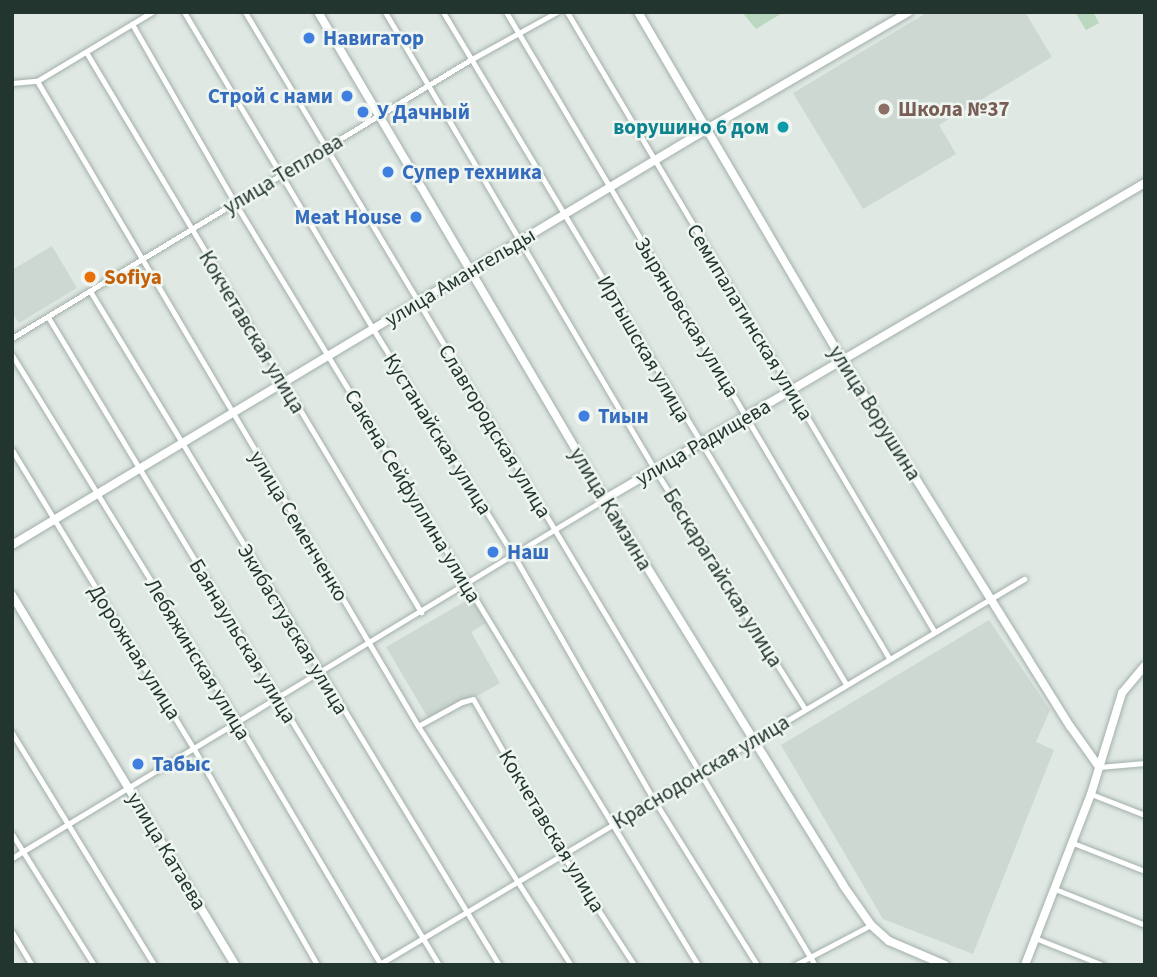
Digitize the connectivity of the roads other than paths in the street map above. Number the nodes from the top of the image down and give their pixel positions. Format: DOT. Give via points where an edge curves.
graph roads {
  1 [pos="152,12"];
  2 [pos="184,12"];
  3 [pos="245,12"];
  4 [pos="318,12"];
  5 [pos="385,12"];
  6 [pos="443,12"];
  7 [pos="506,12"];
  8 [pos="556,12"];
  9 [pos="567,12"];
  10 [pos="638,12"];
  11 [pos="909,12"];
  12 [pos="132,24"];
  13 [pos="518,34"];
  14 [pos="86,52"];
  15 [pos="470,60"];
  16 [pos="37,81"];
  17 [pos="12,83"];
  18 [pos="428,86"];
  19 [pos="378,116"];
  20 [pos="707,129"];
  21 [pos="326,148"];
  22 [pos="654,161"];
  23 [pos="282,175"];
  24 [pos="1145,183"];
  25 [pos="610,187"];
  26 [pos="235,203"];
  27 [pos="566,214"];
  28 [pos="191,230"];
  29 [pos="521,242"];
  30 [pos="143,259"];
  31 [pos="471,271"];
  32 [pos="90,291"];
  33 [pos="419,303"];
  34 [pos="48,317"];
  35 [pos="373,329"];
  36 [pos="12,338"];
  37 [pos="12,355"];
  38 [pos="329,356"];
  39 [pos="842,360"];
  40 [pos="282,384"];
  41 [pos="790,390"];
  42 [pos="233,413"];
  43 [pos="746,417"];
  44 [pos="183,443"];
  45 [pos="699,444"];
  46 [pos="12,450"];
  47 [pos="140,468"];
  48 [pos="655,470"];
  49 [pos="97,494"];
  50 [pos="605,499"];
  51 [pos="54,520"];
  52 [pos="555,531"];
  53 [pos="12,545"];
  54 [pos="514,556"];
  55 [pos="1024,579"];
  56 [pos="466,585"];
  57 [pos="12,595"];
  58 [pos="991,599"];
  59 [pos="421,612"];
  60 [pos="934,631"];
  61 [pos="369,644"];
  62 [pos="889,658"];
  63 [pos="1145,666"];
  64 [pos="319,673"];
  65 [pos="846,684"];
  66 [pos="277,699"];
  67 [pos="805,709"];
  68 [pos="238,723"];
  69 [pos="418,726"];
  70 [pos="12,733"];
  71 [pos="753,741"];
  72 [pos="194,749"];
  73 [pos="1145,763"];
  74 [pos="1099,767"];
  75 [pos="698,773"];
  76 [pos="130,788"];
  77 [pos="1091,794"];
  78 [pos="654,800"];
  79 [pos="1145,815"];
  80 [pos="612,824"];
  81 [pos="68,825"];
  82 [pos="12,834"];
  83 [pos="1073,842"];
  84 [pos="23,852"];
  85 [pos="562,854"];
  86 [pos="12,858"];
  87 [pos="1145,870"];
  88 [pos="518,882"];
  89 [pos="1055,889"];
  90 [pos="466,912"];
  91 [pos="871,925"];
  92 [pos="1145,925"];
  93 [pos="12,932"];
  94 [pos="423,938"];
  95 [pos="1035,938"];
  96 [pos="811,956"];
  97 [pos="379,964"];
  98 [pos="32,965"];
  99 [pos="94,965"];
  100 [pos="154,965"];
  101 [pos="235,965"];
  102 [pos="317,965"];
  103 [pos="439,965"];
  104 [pos="499,965"];
  105 [pos="571,965"];
  106 [pos="634,965"];
  107 [pos="698,965"];
  108 [pos="757,965"];
  109 [pos="795,965"];
  110 [pos="816,965"];
  111 [pos="945,965"];
  112 [pos="1025,965"];
  113 [pos="1103,965"];
  1 -- 12 [label="street"];
  2 -- 23 [label="street, Кустанайская улица"];
  3 -- 21 [label="street, Славгородская улица"];
  4 -- 19 [label="street, улица Камзина"];
  5 -- 18 [label="street, Бескарагайская улица"];
  6 -- 15 [label="street, Иртышская улица"];
  7 -- 13 [label="street, Зыряновская улица"];
  8 -- 13 [label="street, улица Теплова"];
  9 -- 22 [label="street, Семипалатинская улица"];
  10 -- 20 [label="street, улица Ворушина"];
  11 -- 20 [label="street, улица Амангельды"];
  12 -- 14 [label="street"];
  12 -- 26 [label="street, Сакена Сейфуллина улица"];
  13 -- 15 [label="street, улица Теплова"];
  13 -- 25 [label="street, Зыряновская улица"];
  14 -- 16 [label="street"];
  14 -- 28 [label="street, Кокчетавская улица"];
  15 -- 18 [label="street, улица Теплова"];
  15 -- 27 [label="street, Иртышская улица"];
  16 -- 17 [label="street"];
  16 -- 30 [label="street, улица Семенченко"];
  18 -- 19 [label="street, улица Теплова"];
  18 -- 29 [label="street, Бескарагайская улица"];
  19 -- 21 [label="street, улица Теплова"];
  19 -- 31 [label="street, улица Камзина"];
  20 -- 22 [label="street, улица Амангельды"];
  20 -- 39 [label="street, улица Ворушина"];
  21 -- 23 [label="street, улица Теплова"];
  21 -- 33 [label="street, Славгородская улица"];
  22 -- 25 [label="street, улица Амангельды"];
  22 -- 41 [label="street, Семипалатинская улица"];
  23 -- 26 [label="street, улица Теплова"];
  23 -- 35 [label="street, Кустанайская улица"];
  24 -- 39 [label="street, улица Радищева"];
  25 -- 27 [label="street, улица Амангельды"];
  25 -- 43 [label="street, Зыряновская улица"];
  26 -- 28 [label="street, улица Теплова"];
  26 -- 38 [label="street, Сакена Сейфуллина улица"];
  27 -- 29 [label="street, улица Амангельды"];
  27 -- 45 [label="street, Иртышская улица"];
  28 -- 30 [label="street, улица Теплова"];
  28 -- 40 [label="street, Кокчетавская улица"];
  29 -- 31 [label="street, улица Амангельды"];
  29 -- 48 [label="street, Бескарагайская улица"];
  30 -- 32 [label="street, улица Теплова"];
  30 -- 42 [label="street, улица Семенченко"];
  31 -- 33 [label="street, улица Амангельды"];
  31 -- 50 [label="street, улица Камзина"];
  32 -- 34 [label="street, улица Теплова"];
  32 -- 44 [label="street, Экибастузская улица"];
  33 -- 35 [label="street, улица Амангельды"];
  33 -- 52 [label="street, Славгородская улица"];
  34 -- 36 [label="street, улица Теплова"];
  34 -- 47 [label="street, Баянаульская улица"];
  35 -- 38 [label="street, улица Амангельды"];
  35 -- 54 [label="street, Кустанайская улица"];
  37 -- 49 [label="street, Лебяжинская улица"];
  38 -- 40 [label="street, улица Амангельды"];
  38 -- 56 [label="street, Сакена Сейфуллина улица"];
  39 -- 41 [label="street, улица Радищева"];
  39 -- 58 [label="street, улица Ворушина"];
  40 -- 42 [label="street, улица Амангельды"];
  40 -- 59 [label="street, Кокчетавская улица"];
  41 -- 43 [label="street, улица Радищева"];
  41 -- 60 [label="street, Семипалатинская улица"];
  42 -- 44 [label="street, улица Амангельды"];
  42 -- 61 [label="street, улица Семенченко"];
  43 -- 45 [label="street, улица Радищева"];
  43 -- 62 [label="street, Зыряновская улица"];
  44 -- 47 [label="street, улица Амангельды"];
  44 -- 64 [label="street, Экибастузская улица"];
  45 -- 48 [label="street, улица Радищева"];
  45 -- 65 [label="street, Иртышская улица"];
  46 -- 51 [label="street, Дорожная улица"];
  47 -- 49 [label="street, улица Амангельды"];
  47 -- 66 [label="street, Баянаульская улица"];
  48 -- 50 [label="street, улица Радищева"];
  48 -- 67 [label="street, Бескарагайская улица"];
  49 -- 51 [label="street, улица Амангельды"];
  49 -- 68 [label="street, Лебяжинская улица"];
  50 -- 52 [label="street, улица Радищева"];
  50 -- 71 [label="street, улица Камзина"];
  51 -- 53 [label="street, улица Амангельды"];
  51 -- 72 [label="street, Дорожная улица"];
  52 -- 54 [label="street, улица Радищева"];
  52 -- 75 [label="street, Славгородская улица"];
  54 -- 56 [label="street, улица Радищева"];
  54 -- 78 [label="street, Кустанайская улица"];
  55 -- 58 [label="street, Краснодонская улица"];
  56 -- 59 [label="street, улица Радищева"];
  56 -- 80 [label="street, Сакена Сейфуллина улица"];
  57 -- 76 [label="street, улица Катаева"];
  58 -- 60 [label="street, Краснодонская улица"];
  58 -- 74 [label="street, улица Ворушина"];
  59 -- 61 [label="street, улица Радищева"];
  60 -- 62 [label="street, Краснодонская улица"];
  61 -- 64 [label="street, улица Радищева"];
  61 -- 69 [label="street, улица Семенченко"];
  62 -- 65 [label="street, Краснодонская улица"];
  63 -- 74 [label="street" via="1122,693"];
  64 -- 66 [label="street, улица Радищева"];
  64 -- 90 [label="street, Экибастузская улица"];
  65 -- 67 [label="street, Краснодонская улица"];
  66 -- 68 [label="street, улица Радищева"];
  66 -- 94 [label="street, Баянаульская улица"];
  67 -- 71 [label="street, Краснодонская улица"];
  68 -- 72 [label="street, улица Радищева"];
  68 -- 97 [label="street, Лебяжинская улица"];
  69 -- 85 [label="street, Кокчетавская улица" via="470,699"];
  69 -- 88 [label="street, улица Семенченко"];
  70 -- 81 [label="street"];
  71 -- 75 [label="street, Краснодонская улица"];
  71 -- 91 [label="street, улица Камзина"];
  72 -- 76 [label="street, улица Радищева"];
  72 -- 102 [label="street, Дорожная улица"];
  73 -- 74 [label="street"];
  74 -- 77 [label="street"];
  75 -- 78 [label="street, Краснодонская улица"];
  75 -- 96 [label="street, Славгородская улица"];
  76 -- 81 [label="street, улица Радищева"];
  76 -- 101 [label="street, улица Катаева"];
  77 -- 79 [label="street"];
  77 -- 83 [label="street"];
  78 -- 80 [label="street, Краснодонская улица"];
  78 -- 108 [label="street, Кустанайская улица"];
  80 -- 85 [label="street, Краснодонская улица"];
  80 -- 107 [label="street, Сакена Сейфуллина улица"];
  81 -- 84 [label="street, улица Радищева"];
  81 -- 100 [label="street"];
  82 -- 84 [label="street"];
  83 -- 87 [label="street"];
  83 -- 89 [label="street"];
  84 -- 86 [label="street, улица Радищева"];
  84 -- 99 [label="street"];
  85 -- 88 [label="street, Краснодонская улица"];
  85 -- 106 [label="street, Кокчетавская улица"];
  88 -- 90 [label="street, Краснодонская улица"];
  88 -- 105 [label="street, улица Семенченко"];
  89 -- 92 [label="street"];
  89 -- 95 [label="street"];
  90 -- 94 [label="street, Краснодонская улица"];
  90 -- 104 [label="street, Экибастузская улица"];
  91 -- 96 [label="street"];
  91 -- 111 [label="street, улица Камзина" via="897,946"];
  93 -- 98 [label="street"];
  94 -- 97 [label="street, Краснодонская улица"];
  94 -- 103 [label="street, Баянаульская улица"];
  95 -- 112 [label="street"];
  95 -- 113 [label="street"];
  96 -- 109 [label="street"];
  96 -- 110 [label="street, Славгородская улица"];
}
